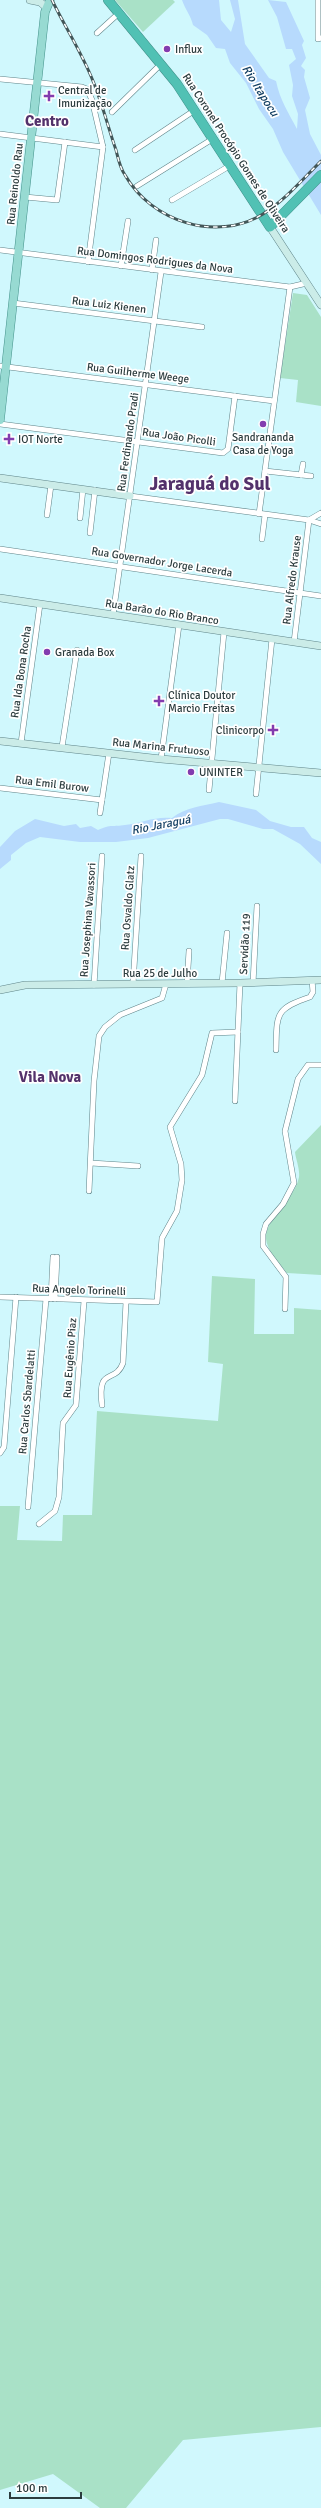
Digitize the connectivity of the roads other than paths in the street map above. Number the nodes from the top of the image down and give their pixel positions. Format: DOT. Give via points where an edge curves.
graph roads {
  1 [pos="30,0"];
  2 [pos="108,0"];
  3 [pos="318,0"];
  4 [pos="48,4"];
  5 [pos="119,13"];
  6 [pos="97,33"];
  7 [pos="320,39"];
  8 [pos="161,64"];
  9 [pos="0,79"];
  10 [pos="37,83"];
  11 [pos="195,110"];
  12 [pos="112,112"];
  13 [pos="0,134"];
  14 [pos="31,138"];
  15 [pos="214,138"];
  16 [pos="65,142"];
  17 [pos="103,147"];
  18 [pos="135,150"];
  19 [pos="231,165"];
  20 [pos="321,175"];
  21 [pos="137,186"];
  22 [pos="25,197"];
  23 [pos="172,200"];
  24 [pos="128,221"];
  25 [pos="270,227"];
  26 [pos="156,240"];
  27 [pos="0,250"];
  28 [pos="19,252"];
  29 [pos="88,262"];
  30 [pos="121,266"];
  31 [pos="152,270"];
  32 [pos="161,272"];
  33 [pos="307,283"];
  34 [pos="290,287"];
  35 [pos="13,302"];
  36 [pos="321,305"];
  37 [pos="155,321"];
  38 [pos="202,327"];
  39 [pos="3,366"];
  40 [pos="146,384"];
  41 [pos="235,396"];
  42 [pos="274,401"];
  43 [pos="0,420"];
  44 [pos="0,424"];
  45 [pos="138,442"];
  46 [pos="303,464"];
  47 [pos="265,471"];
  48 [pos="301,475"];
  49 [pos="312,476"];
  50 [pos="0,478"];
  51 [pos="51,485"];
  52 [pos="83,489"];
  53 [pos="95,490"];
  54 [pos="130,496"];
  55 [pos="321,513"];
  56 [pos="262,514"];
  57 [pos="47,515"];
  58 [pos="80,518"];
  59 [pos="309,520"];
  60 [pos="321,524"];
  61 [pos="90,533"];
  62 [pos="262,539"];
  63 [pos="0,549"];
  64 [pos="120,565"];
  65 [pos="299,593"];
  66 [pos="321,596"];
  67 [pos="0,598"];
  68 [pos="40,604"];
  69 [pos="114,615"];
  70 [pos="179,625"];
  71 [pos="224,632"];
  72 [pos="272,639"];
  73 [pos="294,642"];
  74 [pos="321,646"];
  75 [pos="77,650"];
  76 [pos="0,741"];
  77 [pos="21,743"];
  78 [pos="62,748"];
  79 [pos="109,753"];
  80 [pos="161,759"];
  81 [pos="211,764"];
  82 [pos="258,768"];
  83 [pos="321,773"];
  84 [pos="0,788"];
  85 [pos="209,790"];
  86 [pos="256,794"];
  87 [pos="102,800"];
  88 [pos="100,813"];
  89 [pos="102,856"];
  90 [pos="141,856"];
  91 [pos="257,906"];
  92 [pos="227,932"];
  93 [pos="189,951"];
  94 [pos="312,980"];
  95 [pos="321,980"];
  96 [pos="222,983"];
  97 [pos="240,983"];
  98 [pos="253,983"];
  99 [pos="133,984"];
  100 [pos="166,984"];
  101 [pos="187,984"];
  102 [pos="94,985"];
  103 [pos="0,990"];
  104 [pos="238,1032"];
  105 [pos="276,1050"];
  106 [pos="321,1065"];
  107 [pos="235,1101"];
  108 [pos="91,1163"];
  109 [pos="138,1166"];
  110 [pos="90,1191"];
  111 [pos="55,1257"];
  112 [pos="0,1297"];
  113 [pos="16,1297"];
  114 [pos="50,1299"];
  115 [pos="84,1300"];
  116 [pos="126,1302"];
  117 [pos="285,1309"];
  118 [pos="102,1405"];
  119 [pos="0,1453"];
  120 [pos="28,1507"];
  121 [pos="39,1524"];
  1 -- 4 [label="street"];
  2 -- 5 [label="highway, Rua Coronel Procópio Gomes de Oliveira"];
  3 -- 7 [label="street"];
  4 -- 10 [label="main road, Rua Reinoldo Rau"];
  5 -- 6 [label="street"];
  5 -- 8 [label="highway, Rua Coronel Procópio Gomes de Oliveira"];
  8 -- 11 [label="highway, Rua Coronel Procópio Gomes de Oliveira"];
  8 -- 12 [label="street"];
  9 -- 10 [label="street"];
  10 -- 14 [label="main road, Rua Reinoldo Rau"];
  10 -- 17 [label="street" via="87,89"];
  11 -- 15 [label="highway, Rua Coronel Procópio Gomes de Oliveira"];
  11 -- 18 [label="street"];
  13 -- 14 [label="street"];
  14 -- 16 [label="street"];
  14 -- 22 [label="main road, Rua Reinoldo Rau"];
  15 -- 19 [label="highway, Rua Coronel Procópio Gomes de Oliveira"];
  15 -- 21 [label="street"];
  16 -- 17 [label="street"];
  16 -- 22 [label="street" via="57,200"];
  17 -- 29 [label="street"];
  19 -- 23 [label="street"];
  19 -- 25 [label="highway, Rua Coronel Procópio Gomes de Oliveira"];
  20 -- 25 [label="highway"];
  22 -- 28 [label="main road, Rua Reinoldo Rau"];
  24 -- 30 [label="street"];
  25 -- 33 [label="street, Rua Coronel Procópio Gomes de Oliveira"];
  26 -- 31 [label="street"];
  27 -- 28 [label="street, Rua Domingos Rodrigues da Nova"];
  28 -- 29 [label="street, Rua Domingos Rodrigues da Nova"];
  28 -- 35 [label="main road, Rua Reinoldo Rau"];
  29 -- 30 [label="street, Rua Domingos Rodrigues da Nova"];
  30 -- 31 [label="street, Rua Domingos Rodrigues da Nova"];
  31 -- 32 [label="street, Rua Domingos Rodrigues da Nova"];
  32 -- 34 [label="street, Rua Domingos Rodrigues da Nova"];
  32 -- 37 [label="street, Rua Ferdinando Pradi"];
  33 -- 34 [label="street, Rua Domingos Rodrigues da Nova"];
  33 -- 36 [label="street, Rua Coronel Procópio Gomes de Oliveira"];
  34 -- 42 [label="street"];
  35 -- 37 [label="street, Rua Luiz Kienen"];
  35 -- 39 [label="main road, Rua Reinoldo Rau"];
  37 -- 38 [label="street, Rua Luiz Kienen"];
  37 -- 40 [label="street, Rua Ferdinando Pradi"];
  39 -- 40 [label="street, Rua Guilherme Weege"];
  39 -- 43 [label="main road, Rua Reinoldo Rau"];
  40 -- 41 [label="street, Rua Guilherme Weege"];
  40 -- 45 [label="street, Rua Ferdinando Pradi"];
  41 -- 42 [label="street, Rua Guilherme Weege"];
  41 -- 45 [label="street, Rua João Picolli" via="227,452"];
  42 -- 47 [label="street"];
  44 -- 45 [label="street, Rua João Picolli"];
  45 -- 54 [label="street, Rua Ferdinando Pradi"];
  46 -- 48 [label="street"];
  47 -- 48 [label="street"];
  47 -- 56 [label="street"];
  48 -- 49 [label="street"];
  50 -- 51 [label="street"];
  51 -- 52 [label="street"];
  51 -- 57 [label="street"];
  52 -- 53 [label="street"];
  52 -- 58 [label="street"];
  53 -- 54 [label="street"];
  53 -- 61 [label="street"];
  54 -- 56 [label="street"];
  54 -- 64 [label="street, Rua Ferdinando Pradi"];
  55 -- 59 [label="street"];
  56 -- 59 [label="street"];
  56 -- 62 [label="street"];
  59 -- 60 [label="street"];
  59 -- 65 [label="street, Rua Alfredo Krause"];
  63 -- 64 [label="street, Rua Governador Jorge Lacerda"];
  64 -- 65 [label="street, Rua Governador Jorge Lacerda"];
  64 -- 69 [label="street, Rua Ferdinando Pradi"];
  65 -- 66 [label="street, Rua Governador Jorge Lacerda"];
  65 -- 73 [label="street, Rua Alfredo Krause"];
  67 -- 68 [label="street, Rua Barão do Rio Branco"];
  68 -- 69 [label="street, Rua Barão do Rio Branco"];
  68 -- 77 [label="street, Rua Ida Bona Rocha"];
  69 -- 70 [label="street, Rua Barão do Rio Branco"];
  70 -- 71 [label="street, Rua Barão do Rio Branco"];
  70 -- 80 [label="street"];
  71 -- 72 [label="street, Rua Barão do Rio Branco"];
  71 -- 81 [label="street"];
  72 -- 73 [label="street, Rua Barão do Rio Branco"];
  72 -- 82 [label="street"];
  73 -- 74 [label="street, Rua Barão do Rio Branco"];
  75 -- 78 [label="street"];
  76 -- 77 [label="street, Rua Marina Frutuoso"];
  77 -- 78 [label="street, Rua Marina Frutuoso"];
  78 -- 79 [label="street, Rua Marina Frutuoso"];
  79 -- 80 [label="street, Rua Marina Frutuoso"];
  79 -- 87 [label="street"];
  80 -- 81 [label="street, Rua Marina Frutuoso"];
  81 -- 82 [label="street, Rua Marina Frutuoso"];
  81 -- 85 [label="street"];
  82 -- 83 [label="street, Rua Marina Frutuoso"];
  82 -- 86 [label="street"];
  84 -- 87 [label="street, Rua Emil Burow"];
  87 -- 88 [label="street"];
  89 -- 102 [label="street, Rua Josephina Vavassori"];
  90 -- 99 [label="street, Rua Osvaldo Glatz"];
  91 -- 98 [label="street, Servidão 119"];
  92 -- 96 [label="street"];
  93 -- 101 [label="street"];
  94 -- 95 [label="street, Rua 25 de Julho"];
  94 -- 98 [label="street, Rua 25 de Julho"];
  94 -- 105 [label="street" via="313,992 310,997 281,1010 278,1015"];
  96 -- 97 [label="street, Rua 25 de Julho"];
  96 -- 101 [label="street, Rua 25 de Julho"];
  97 -- 98 [label="street, Rua 25 de Julho"];
  97 -- 104 [label="street"];
  99 -- 100 [label="street, Rua 25 de Julho"];
  99 -- 102 [label="street, Rua 25 de Julho"];
  100 -- 101 [label="street, Rua 25 de Julho"];
  100 -- 108 [label="street" via="162,998 120,1015 105,1027 99,1036 94,1081"];
  102 -- 103 [label="street, Rua 25 de Julho" via="25,985"];
  104 -- 107 [label="street"];
  104 -- 116 [label="street, Rua Angelo Torinelli" via="212,1033 202,1075 170,1127 181,1164 182,1180 177,1211 162,1238 157,1302"];
  106 -- 117 [label="street" via="308,1065 298,1079 285,1131 294,1183 283,1204 266,1224 263,1234 263,1246 286,1277"];
  108 -- 109 [label="street"];
  108 -- 110 [label="street"];
  111 -- 114 [label="street, Rua Carlos Sbardelatti"];
  112 -- 113 [label="street, Rua Angelo Torinelli"];
  113 -- 114 [label="street, Rua Angelo Torinelli"];
  113 -- 119 [label="street" via="4,1447"];
  114 -- 115 [label="street, Rua Angelo Torinelli"];
  114 -- 120 [label="street, Rua Carlos Sbardelatti"];
  115 -- 116 [label="street, Rua Angelo Torinelli"];
  115 -- 121 [label="street, Rua Eugênio Piaz" via="76,1402 63,1423 57,1505 52,1515"];
  116 -- 118 [label="street" via="123,1363 119,1370 101,1385"];
}
